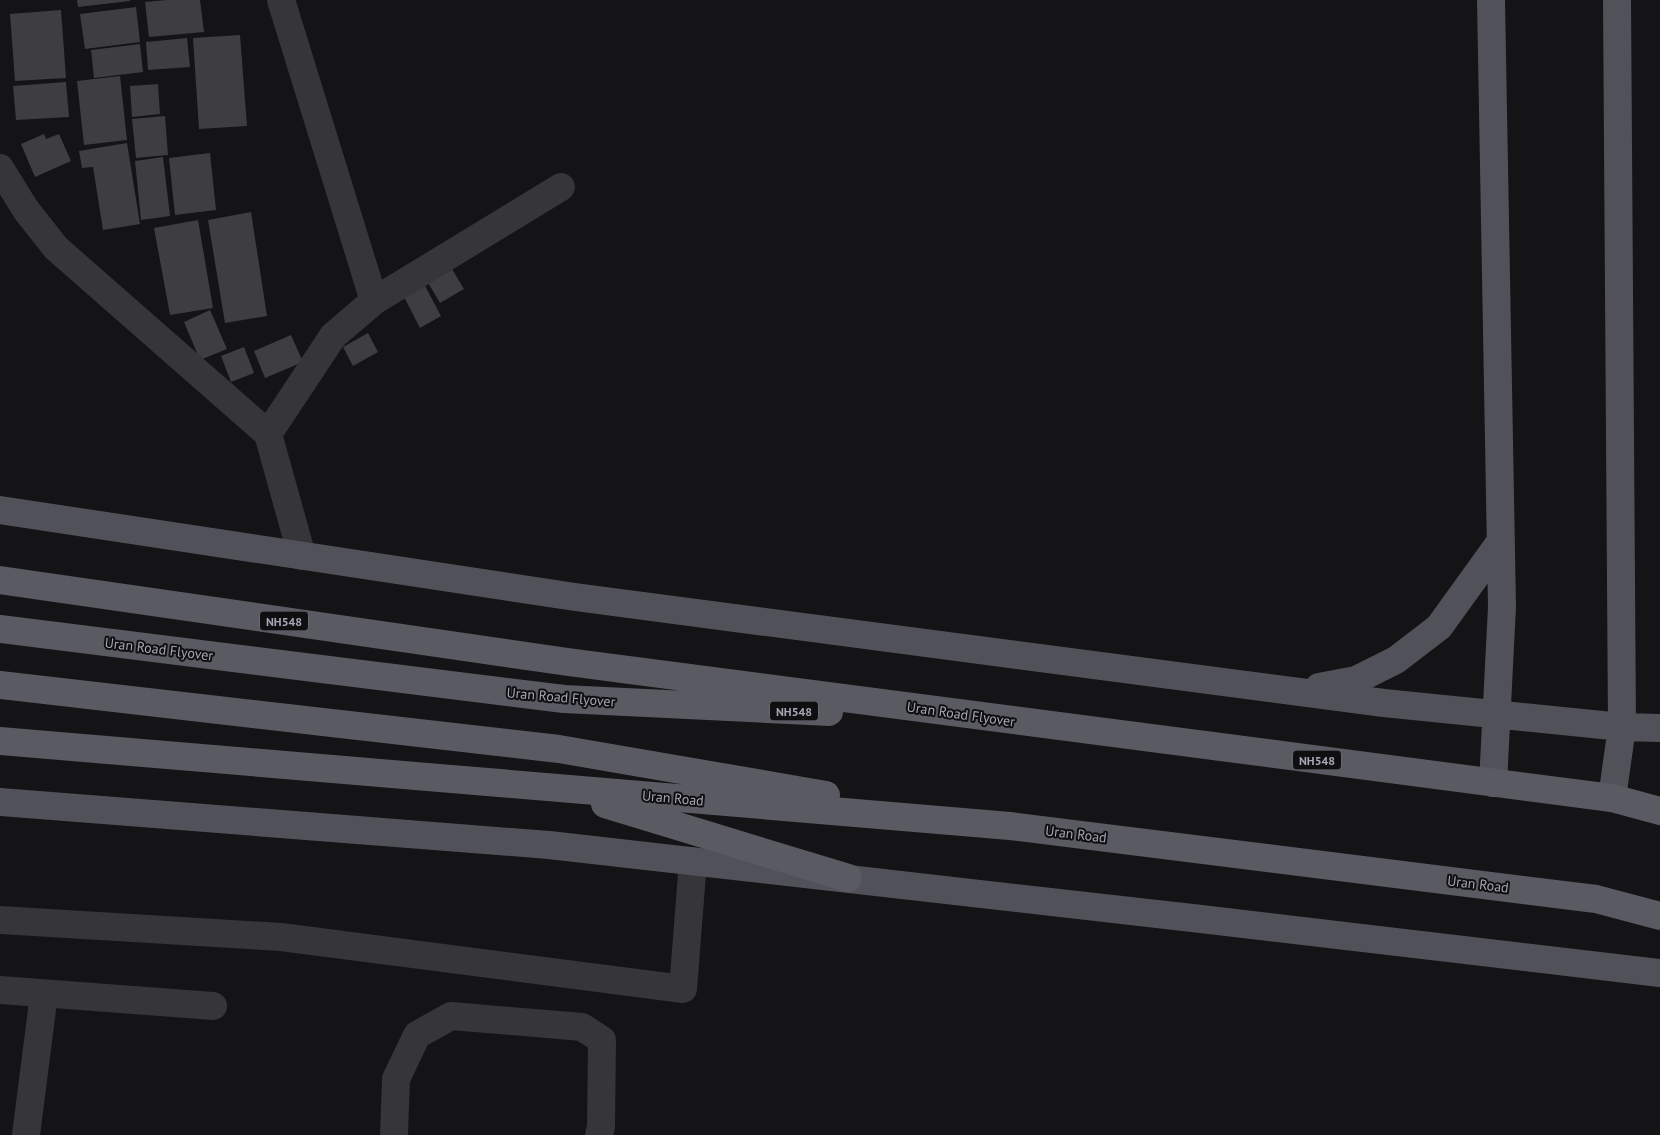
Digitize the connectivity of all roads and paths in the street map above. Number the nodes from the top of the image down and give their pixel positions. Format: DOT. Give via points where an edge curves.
graph roads {
  1 [pos="281,0"];
  2 [pos="1491,0"];
  3 [pos="1617,0"];
  4 [pos="0,168"];
  5 [pos="561,187"];
  6 [pos="374,301"];
  7 [pos="268,434"];
  8 [pos="0,510"];
  9 [pos="1501,541"];
  10 [pos="302,556"];
  11 [pos="0,580"];
  12 [pos="0,629"];
  13 [pos="0,685"];
  14 [pos="1298,692"];
  15 [pos="1497,714"];
  16 [pos="1023,722"];
  17 [pos="1622,727"];
  18 [pos="1660,728"];
  19 [pos="0,741"];
  20 [pos="1493,783"];
  21 [pos="555,789"];
  22 [pos="1660,796"];
  23 [pos="1612,798"];
  24 [pos="0,802"];
  25 [pos="1660,810"];
  26 [pos="1010,826"];
  27 [pos="693,860"];
  28 [pos="848,878"];
  29 [pos="1660,897"];
  30 [pos="1596,899"];
  31 [pos="1660,916"];
  32 [pos="0,920"];
  33 [pos="1660,973"];
  34 [pos="0,990"];
  35 [pos="44,994"];
  36 [pos="213,1006"];
  37 [pos="26,1135"];
  38 [pos="394,1135"];
  39 [pos="599,1135"];
  1 -- 6 [label="street"];
  2 -- 9 [label="main road"];
  3 -- 17 [label="main road"];
  4 -- 7 [label="street" via="26,210 56,248"];
  5 -- 6 [label="street"];
  6 -- 7 [label="street" via="333,336"];
  7 -- 10 [label="street"];
  8 -- 10 [label="main road"];
  9 -- 14 [label="main road" via="1439,627 1396,660 1356,680"];
  9 -- 15 [label="main road" via="1502,607"];
  10 -- 14 [label="main road" via="575,597"];
  11 -- 16 [label="highway, Uran Road Flyover / NH548" via="578,663"];
  12 -- 16 [label="highway, Uran Road Flyover / NH548" via="564,699"];
  13 -- 26 [label="highway" via="559,749"];
  14 -- 15 [label="main road"];
  15 -- 17 [label="main road"];
  15 -- 20 [label="main road"];
  16 -- 20 [label="highway, NH548"];
  17 -- 18 [label="main road"];
  17 -- 23 [label="main road"];
  19 -- 21 [label="highway"];
  20 -- 23 [label="highway, NH548"];
  21 -- 26 [label="highway, Uran Road"];
  21 -- 28 [label="highway"];
  22 -- 23 [label="highway, NH548"];
  23 -- 25 [label="highway, NH548"];
  24 -- 27 [label="main road" via="539,844"];
  26 -- 30 [label="highway, Uran Road"];
  27 -- 28 [label="main road"];
  27 -- 32 [label="street" via="683,989 281,938"];
  28 -- 33 [label="main road"];
  29 -- 30 [label="highway, Uran Road"];
  30 -- 31 [label="highway, Uran Road"];
  34 -- 35 [label="street"];
  35 -- 36 [label="street"];
  35 -- 37 [label="street"];
  38 -- 39 [label="street" via="396,1079 417,1036 450,1016 582,1027 602,1040"];
}
